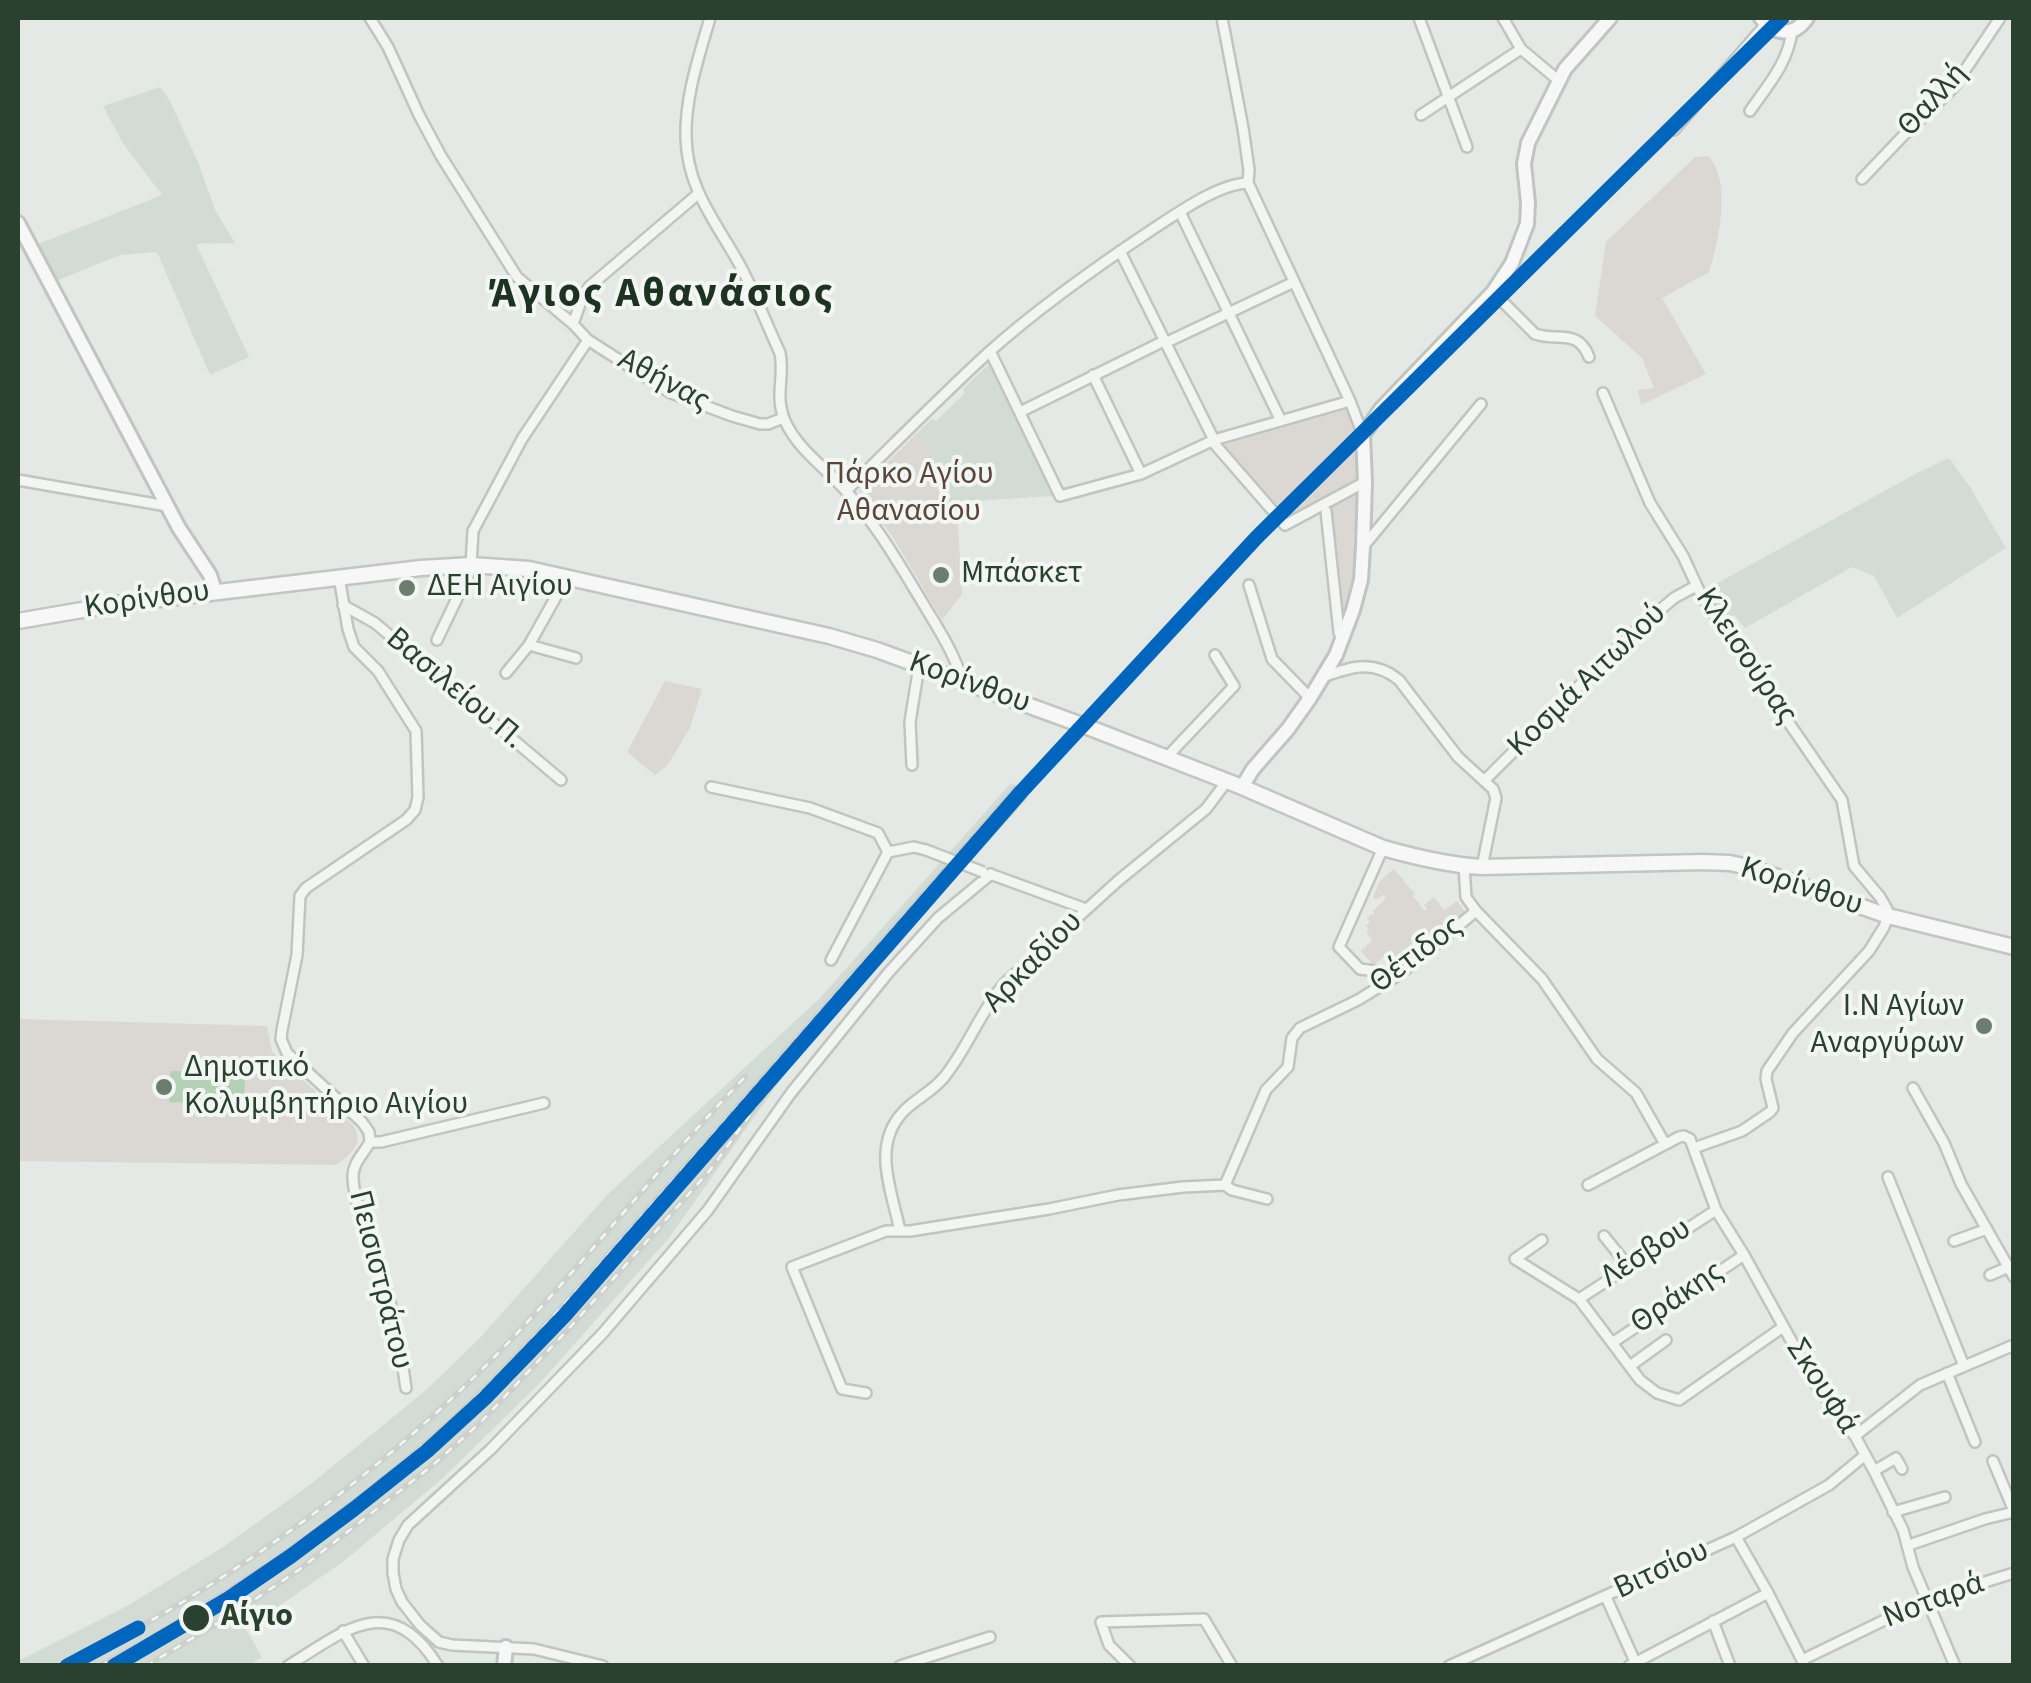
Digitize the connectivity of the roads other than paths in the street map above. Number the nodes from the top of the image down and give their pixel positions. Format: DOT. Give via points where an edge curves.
graph roads {
  1 [pos="370,18"];
  2 [pos="710,18"];
  3 [pos="1222,18"];
  4 [pos="1419,18"];
  5 [pos="1503,18"];
  6 [pos="1610,18"];
  7 [pos="1807,18"];
  8 [pos="2000,18"];
  9 [pos="1764,21"];
  10 [pos="1792,31"];
  11 [pos="1522,49"];
  12 [pos="1558,80"];
  13 [pos="1450,98"];
  14 [pos="1750,111"];
  15 [pos="1422,114"];
  16 [pos="1674,130"];
  17 [pos="1467,147"];
  18 [pos="1862,179"];
  19 [pos="1248,184"];
  20 [pos="698,194"];
  21 [pos="1180,212"];
  22 [pos="18,223"];
  23 [pos="1120,251"];
  24 [pos="1294,282"];
  25 [pos="1493,292"];
  26 [pos="1228,314"];
  27 [pos="574,324"];
  28 [pos="588,340"];
  29 [pos="1165,342"];
  30 [pos="990,351"];
  31 [pos="1589,357"];
  32 [pos="1093,375"];
  33 [pos="1602,393"];
  34 [pos="1350,402"];
  35 [pos="1481,404"];
  36 [pos="1020,412"];
  37 [pos="784,418"];
  38 [pos="1281,421"];
  39 [pos="1364,434"];
  40 [pos="1213,440"];
  41 [pos="1142,474"];
  42 [pos="18,480"];
  43 [pos="1365,482"];
  44 [pos="846,491"];
  45 [pos="167,506"];
  46 [pos="1326,511"];
  47 [pos="1363,548"];
  48 [pos="472,565"];
  49 [pos="339,577"];
  50 [pos="567,577"];
  51 [pos="1250,584"];
  52 [pos="1696,586"];
  53 [pos="215,591"];
  54 [pos="343,605"];
  55 [pos="18,621"];
  56 [pos="437,640"];
  57 [pos="1342,641"];
  58 [pos="529,644"];
  59 [pos="1215,655"];
  60 [pos="576,658"];
  61 [pos="919,666"];
  62 [pos="506,673"];
  63 [pos="1323,677"];
  64 [pos="963,682"];
  65 [pos="1310,698"];
  66 [pos="1166,758"];
  67 [pos="912,766"];
  68 [pos="561,780"];
  69 [pos="1227,781"];
  70 [pos="1484,781"];
  71 [pos="710,787"];
  72 [pos="1242,787"];
  73 [pos="1382,848"];
  74 [pos="888,852"];
  75 [pos="1464,866"];
  76 [pos="1482,867"];
  77 [pos="987,873"];
  78 [pos="1086,909"];
  79 [pos="1476,911"];
  80 [pos="1888,916"];
  81 [pos="2014,948"];
  82 [pos="831,960"];
  83 [pos="1400,974"];
  84 [pos="1912,1088"];
  85 [pos="544,1103"];
  86 [pos="370,1142"];
  87 [pos="1664,1144"];
  88 [pos="1694,1148"];
  89 [pos="1888,1178"];
  90 [pos="1588,1184"];
  91 [pos="1226,1185"];
  92 [pos="1268,1199"];
  93 [pos="1716,1210"];
  94 [pos="1987,1229"];
  95 [pos="900,1230"];
  96 [pos="1604,1236"];
  97 [pos="1542,1240"];
  98 [pos="1954,1241"];
  99 [pos="1744,1255"];
  100 [pos="2011,1266"];
  101 [pos="1629,1267"];
  102 [pos="1990,1275"];
  103 [pos="2014,1278"];
  104 [pos="1579,1299"];
  105 [pos="1782,1327"];
  106 [pos="1666,1340"];
  107 [pos="1612,1343"];
  108 [pos="2014,1345"];
  109 [pos="1630,1366"];
  110 [pos="1964,1366"];
  111 [pos="1947,1373"];
  112 [pos="406,1388"];
  113 [pos="866,1393"];
  114 [pos="1855,1436"];
  115 [pos="1975,1442"];
  116 [pos="1864,1456"];
  117 [pos="1993,1461"];
  118 [pos="1902,1469"];
  119 [pos="1874,1471"];
  120 [pos="1945,1497"];
  121 [pos="2014,1511"];
  122 [pos="1893,1512"];
  123 [pos="1736,1537"];
  124 [pos="1908,1545"];
  125 [pos="2014,1572"];
  126 [pos="1768,1593"];
  127 [pos="1606,1596"];
  128 [pos="1926,1600"];
  129 [pos="1713,1621"];
  130 [pos="343,1632"];
  131 [pos="990,1638"];
  132 [pos="506,1648"];
  133 [pos="1803,1663"];
  134 [pos="1634,1664"];
  135 [pos="288,1666"];
  136 [pos="364,1666"];
  137 [pos="438,1666"];
  138 [pos="504,1666"];
  139 [pos="602,1666"];
  140 [pos="900,1666"];
  141 [pos="1130,1666"];
  142 [pos="1232,1666"];
  143 [pos="1449,1666"];
  144 [pos="1730,1666"];
  145 [pos="1955,1666"];
  1 -- 27 [label="street, Αθήνας" via="465,196 518,277"];
  2 -- 20 [label="street" via="686,114"];
  3 -- 19 [label="street"];
  4 -- 13 [label="street"];
  5 -- 11 [label="street"];
  6 -- 12 [label="main road"];
  7 -- 10 [label="main road"];
  8 -- 18 [label="street, Θαλλή" via="1953,88"];
  9 -- 10 [label="main road"];
  9 -- 16 [label="street"];
  10 -- 14 [label="street" via="1783,64"];
  11 -- 12 [label="street"];
  11 -- 13 [label="street"];
  12 -- 25 [label="main road" via="1525,152 1527,224"];
  13 -- 15 [label="street"];
  13 -- 17 [label="street"];
  19 -- 21 [label="street"];
  19 -- 24 [label="street"];
  20 -- 27 [label="street" via="590,286"];
  20 -- 37 [label="street" via="780,353"];
  21 -- 23 [label="street"];
  21 -- 26 [label="street"];
  22 -- 45 [label="main road"];
  23 -- 29 [label="street"];
  23 -- 30 [label="street"];
  24 -- 26 [label="street"];
  24 -- 34 [label="street"];
  25 -- 31 [label="street" via="1535,334 1576,340"];
  25 -- 39 [label="main road"];
  26 -- 29 [label="street"];
  26 -- 38 [label="street"];
  27 -- 28 [label="street, Αθήνας"];
  28 -- 37 [label="street, Αθήνας" via="691,402 760,424"];
  28 -- 48 [label="street" via="473,531"];
  29 -- 32 [label="street"];
  29 -- 40 [label="street"];
  30 -- 36 [label="street"];
  30 -- 44 [label="street"];
  32 -- 36 [label="street"];
  32 -- 41 [label="street"];
  33 -- 52 [label="street, Κλεισούρας" via="1650,503"];
  34 -- 38 [label="street"];
  34 -- 39 [label="street"];
  35 -- 47 [label="street"];
  36 -- 41 [label="street" via="1060,496"];
  37 -- 44 [label="street"];
  38 -- 40 [label="street"];
  39 -- 43 [label="main road"];
  40 -- 41 [label="street"];
  40 -- 43 [label="street" via="1285,525"];
  42 -- 45 [label="street"];
  43 -- 47 [label="main road"];
  44 -- 64 [label="street" via="886,542 957,660"];
  45 -- 53 [label="main road"];
  46 -- 57 [label="street"];
  47 -- 57 [label="main road" via="1359,590"];
  48 -- 49 [label="main road, Κορίνθου"];
  48 -- 50 [label="main road, Κορίνθου"];
  48 -- 56 [label="street"];
  49 -- 53 [label="main road, Κορίνθου"];
  49 -- 54 [label="street, Πεισιστράτου"];
  50 -- 58 [label="street"];
  50 -- 61 [label="main road, Κορίνθου" via="829,636"];
  51 -- 65 [label="street" via="1272,659"];
  52 -- 70 [label="street, Κοσμά Αιτωλού" via="1625,640"];
  52 -- 80 [label="street, Κλεισούρας" via="1842,800 1854,866"];
  53 -- 55 [label="main road, Κορίνθου"];
  54 -- 68 [label="street, Βασιλείου Π." via="375,624"];
  54 -- 86 [label="street, Πεισιστράτου" via="354,647 378,670 416,731 417,803 406,820 300,896 298,955 281,1039 362,1122"];
  57 -- 63 [label="main road"];
  58 -- 60 [label="street"];
  58 -- 62 [label="street"];
  59 -- 66 [label="street" via="1234,686"];
  61 -- 64 [label="main road, Κορίνθου"];
  61 -- 67 [label="street" via="910,722"];
  63 -- 65 [label="main road"];
  63 -- 70 [label="street" via="1352,666 1391,674"];
  64 -- 66 [label="main road, Κορίνθου"];
  65 -- 72 [label="main road"];
  66 -- 69 [label="main road, Κορίνθου"];
  69 -- 72 [label="main road, Κορίνθου"];
  69 -- 78 [label="street, Αρκαδίου" via="1206,809"];
  70 -- 76 [label="street" via="1496,798"];
  71 -- 74 [label="street" via="810,808 878,834"];
  72 -- 73 [label="main road, Κορίνθου"];
  73 -- 75 [label="main road, Κορίνθου"];
  73 -- 83 [label="street" via="1339,947 1360,968"];
  74 -- 77 [label="street, bridge" via="914,847"];
  74 -- 82 [label="street"];
  75 -- 76 [label="main road, Κορίνθου"];
  75 -- 79 [label="street" via="1466,897"];
  76 -- 80 [label="main road, Κορίνθου" via="1730,863"];
  77 -- 78 [label="street"];
  77 -- 132 [label="street" via="889,972 626,1307 399,1540 396,1589 420,1625 439,1642"];
  78 -- 95 [label="street, Αρκαδίου" via="994,996 944,1079 895,1123 884,1160"];
  79 -- 83 [label="street, Θέτιδος"];
  79 -- 87 [label="street" via="1542,979 1597,1059 1636,1094"];
  80 -- 81 [label="main road, Κορίνθου"];
  80 -- 88 [label="street" via="1868,951 1793,1033 1768,1071 1770,1112 1742,1131"];
  83 -- 91 [label="street, Θέτιδος" via="1294,1034 1288,1067 1266,1090"];
  84 -- 94 [label="street"];
  85 -- 86 [label="street"];
  86 -- 112 [label="street, Πεισιστράτου" via="356,1163 354,1184 388,1295"];
  87 -- 88 [label="street" via="1684,1136"];
  87 -- 90 [label="street"];
  88 -- 93 [label="street, Σκουφά"];
  89 -- 110 [label="street"];
  91 -- 92 [label="street"];
  91 -- 95 [label="street"];
  93 -- 99 [label="street, Σκουφά"];
  93 -- 101 [label="street, Λέσβου"];
  94 -- 98 [label="street"];
  94 -- 100 [label="street"];
  95 -- 113 [label="street" via="792,1267 842,1389"];
  96 -- 101 [label="street"];
  97 -- 104 [label="street" via="1514,1259"];
  99 -- 105 [label="street, Σκουφά"];
  99 -- 107 [label="street, Θράκης"];
  100 -- 102 [label="street"];
  100 -- 103 [label="street"];
  101 -- 104 [label="street, Λέσβου"];
  104 -- 107 [label="street"];
  105 -- 109 [label="street" via="1679,1400 1657,1392"];
  105 -- 114 [label="street, Σκουφά"];
  106 -- 109 [label="street"];
  107 -- 109 [label="street"];
  108 -- 110 [label="street"];
  110 -- 111 [label="street"];
  111 -- 114 [label="street" via="1920,1385"];
  111 -- 115 [label="street"];
  114 -- 116 [label="street, Σκουφά"];
  116 -- 119 [label="street, Σκουφά"];
  116 -- 123 [label="street, Βιτσίου" via="1829,1485"];
  117 -- 121 [label="street"];
  118 -- 119 [label="street" via="1896,1458"];
  119 -- 122 [label="street, Σκουφά"];
  120 -- 122 [label="street"];
  121 -- 124 [label="street"];
  122 -- 124 [label="street, Σκουφά"];
  123 -- 126 [label="street"];
  123 -- 127 [label="street, Βιτσίου"];
  124 -- 128 [label="street, Σκουφά"];
  125 -- 128 [label="street, Νοταρά"];
  126 -- 129 [label="street"];
  126 -- 133 [label="street"];
  127 -- 134 [label="street"];
  127 -- 143 [label="street, Βιτσίου"];
  128 -- 133 [label="street, Νοταρά"];
  128 -- 145 [label="street, Σκουφά"];
  129 -- 134 [label="street"];
  129 -- 144 [label="street"];
  130 -- 135 [label="street"];
  130 -- 136 [label="street"];
  130 -- 137 [label="street" via="362,1622 397,1626"];
  131 -- 140 [label="street"];
  132 -- 138 [label="main road"];
  132 -- 139 [label="street"];
  141 -- 142 [label="street" via="1110,1645 1101,1622 1204,1619"];
}
